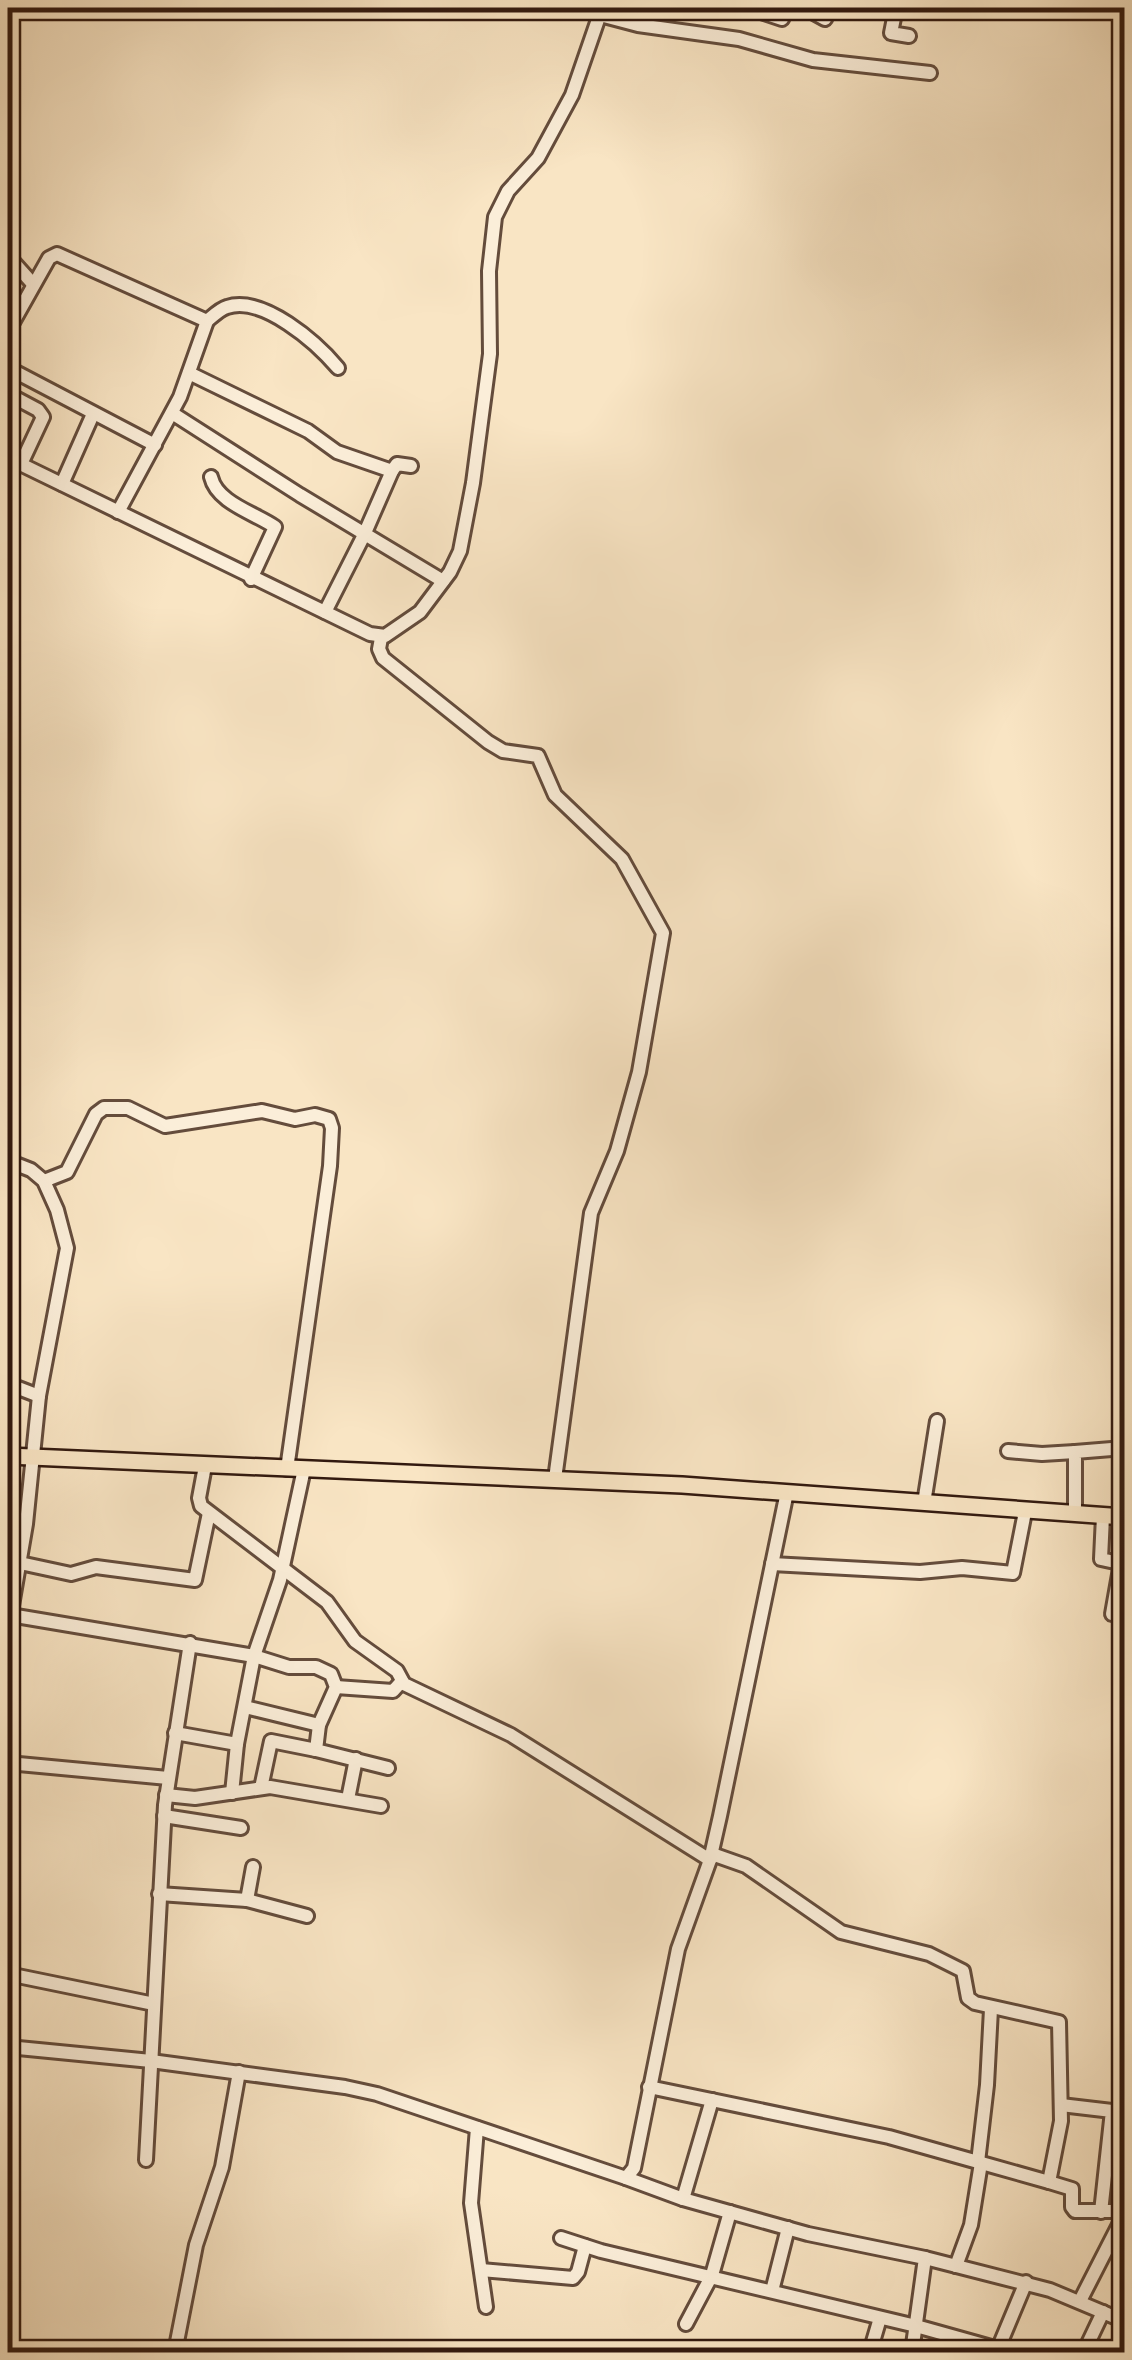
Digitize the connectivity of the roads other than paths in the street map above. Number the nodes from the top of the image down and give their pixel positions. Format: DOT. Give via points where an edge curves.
graph roads {
  1 [pos="762,8"];
  2 [pos="805,8"];
  3 [pos="830,8"];
  4 [pos="896,8"];
  5 [pos="601,11"];
  6 [pos="782,20"];
  7 [pos="908,36"];
  8 [pos="930,74"];
  9 [pos="8,256"];
  10 [pos="34,284"];
  11 [pos="207,321"];
  12 [pos="8,331"];
  13 [pos="8,368"];
  14 [pos="338,368"];
  15 [pos="189,373"];
  16 [pos="49,390"];
  17 [pos="8,394"];
  18 [pos="38,410"];
  19 [pos="172,413"];
  20 [pos="93,414"];
  21 [pos="155,446"];
  22 [pos="14,461"];
  23 [pos="411,466"];
  24 [pos="392,471"];
  25 [pos="211,477"];
  26 [pos="62,484"];
  27 [pos="118,512"];
  28 [pos="364,535"];
  29 [pos="251,579"];
  30 [pos="444,581"];
  31 [pos="325,612"];
  32 [pos="381,638"];
  33 [pos="8,1161"];
  34 [pos="44,1181"];
  35 [pos="8,1388"];
  36 [pos="39,1400"];
  37 [pos="937,1421"];
  38 [pos="1124,1448"];
  39 [pos="1008,1451"];
  40 [pos="1075,1452"];
  41 [pos="8,1456"];
  42 [pos="33,1458"];
  43 [pos="205,1466"];
  44 [pos="296,1469"];
  45 [pos="555,1480"];
  46 [pos="787,1492"];
  47 [pos="924,1503"];
  48 [pos="1025,1512"];
  49 [pos="208,1513"];
  50 [pos="1076,1514"];
  51 [pos="1103,1516"];
  52 [pos="1124,1517"];
  53 [pos="20,1562"];
  54 [pos="772,1564"];
  55 [pos="1123,1564"];
  56 [pos="282,1568"];
  57 [pos="1112,1614"];
  58 [pos="9,1622"];
  59 [pos="190,1643"];
  60 [pos="254,1656"];
  61 [pos="402,1681"];
  62 [pos="336,1688"];
  63 [pos="245,1707"];
  64 [pos="319,1725"];
  65 [pos="175,1733"];
  66 [pos="237,1744"];
  67 [pos="316,1750"];
  68 [pos="356,1759"];
  69 [pos="8,1763"];
  70 [pos="388,1768"];
  71 [pos="168,1778"];
  72 [pos="261,1788"];
  73 [pos="232,1792"];
  74 [pos="166,1794"];
  75 [pos="348,1799"];
  76 [pos="381,1806"];
  77 [pos="164,1816"];
  78 [pos="241,1828"];
  79 [pos="711,1857"];
  80 [pos="253,1867"];
  81 [pos="160,1894"];
  82 [pos="248,1900"];
  83 [pos="307,1916"];
  84 [pos="8,1974"];
  85 [pos="154,2004"];
  86 [pos="991,2010"];
  87 [pos="8,2047"];
  88 [pos="151,2061"];
  89 [pos="239,2072"];
  90 [pos="649,2087"];
  91 [pos="712,2100"];
  92 [pos="1061,2106"];
  93 [pos="476,2128"];
  94 [pos="146,2160"];
  95 [pos="979,2163"];
  96 [pos="626,2178"];
  97 [pos="1049,2182"];
  98 [pos="683,2199"];
  99 [pos="730,2212"];
  100 [pos="1101,2212"];
  101 [pos="1124,2213"];
  102 [pos="788,2228"];
  103 [pos="561,2238"];
  104 [pos="586,2246"];
  105 [pos="925,2258"];
  106 [pos="956,2266"];
  107 [pos="481,2270"];
  108 [pos="712,2276"];
  109 [pos="1026,2282"];
  110 [pos="772,2291"];
  111 [pos="1080,2301"];
  112 [pos="486,2307"];
  113 [pos="1103,2312"];
  114 [pos="880,2318"];
  115 [pos="1124,2320"];
  116 [pos="686,2324"];
  117 [pos="916,2326"];
  118 [pos="1003,2351"];
  119 [pos="175,2352"];
  120 [pos="870,2352"];
  121 [pos="912,2352"];
  122 [pos="1084,2352"];
  1 -- 6 [label="street"];
  2 -- 3 [label="street" via="825,18"];
  4 -- 7 [label="street" via="891,33"];
  5 -- 8 [label="street" via="813,60"];
  5 -- 30 [label="street" via="572,95 495,217 490,354 473,483 460,551"];
  9 -- 10 [label="street"];
  10 -- 11 [label="street" via="49,258 62,255"];
  10 -- 12 [label="street"];
  11 -- 14 [label="street" via="235,306 270,313"];
  11 -- 15 [label="street"];
  13 -- 16 [label="street"];
  15 -- 19 [label="street"];
  15 -- 24 [label="street" via="338,452"];
  16 -- 18 [label="street"];
  16 -- 20 [label="street"];
  17 -- 18 [label="street"];
  18 -- 22 [label="street" via="43,420"];
  19 -- 21 [label="street"];
  19 -- 28 [label="street"];
  20 -- 21 [label="street"];
  20 -- 26 [label="street"];
  21 -- 27 [label="street"];
  22 -- 26 [label="street"];
  23 -- 24 [label="street" via="397,464"];
  24 -- 28 [label="street"];
  25 -- 29 [label="street" via="222,494 275,527"];
  26 -- 27 [label="street"];
  27 -- 29 [label="street"];
  28 -- 30 [label="street"];
  28 -- 31 [label="street"];
  29 -- 31 [label="street"];
  30 -- 32 [label="street" via="420,612"];
  31 -- 32 [label="street"];
  32 -- 45 [label="street" via="383,658 488,742 538,756 555,795 622,859 664,933 634,1088 591,1213"];
  33 -- 34 [label="street"];
  34 -- 36 [label="street" via="67,1248"];
  34 -- 44 [label="street" via="67,1172 104,1108 128,1108 166,1126 262,1111 295,1120 329,1118 330,1166"];
  35 -- 36 [label="street"];
  36 -- 42 [label="street"];
  37 -- 47 [label="street"];
  38 -- 40 [label="street"];
  39 -- 40 [label="street"];
  40 -- 50 [label="street"];
  41 -- 42 [label="main road"];
  42 -- 43 [label="main road"];
  42 -- 53 [label="street"];
  43 -- 44 [label="main road"];
  43 -- 49 [label="street" via="199,1502"];
  44 -- 45 [label="main road"];
  44 -- 56 [label="street"];
  45 -- 46 [label="main road"];
  46 -- 47 [label="main road"];
  46 -- 54 [label="street"];
  47 -- 48 [label="main road"];
  48 -- 50 [label="main road"];
  48 -- 54 [label="street" via="1014,1573"];
  49 -- 53 [label="street" via="195,1580 96,1567 71,1574"];
  49 -- 56 [label="street"];
  50 -- 51 [label="main road"];
  51 -- 52 [label="main road"];
  51 -- 55 [label="street" via="1099,1555"];
  53 -- 58 [label="street"];
  54 -- 79 [label="street"];
  55 -- 57 [label="street"];
  56 -- 60 [label="street"];
  56 -- 61 [label="street" via="327,1602 355,1641"];
  58 -- 59 [label="street"];
  59 -- 60 [label="street"];
  59 -- 65 [label="street"];
  60 -- 62 [label="street" via="325,1671"];
  60 -- 63 [label="street"];
  61 -- 62 [label="street" via="393,1692"];
  61 -- 79 [label="street" via="511,1735"];
  62 -- 64 [label="street"];
  63 -- 64 [label="street"];
  63 -- 66 [label="street"];
  64 -- 67 [label="street"];
  65 -- 66 [label="street"];
  65 -- 71 [label="street"];
  66 -- 73 [label="street"];
  67 -- 68 [label="street"];
  67 -- 72 [label="street" via="271,1742"];
  68 -- 70 [label="street"];
  68 -- 75 [label="street"];
  69 -- 71 [label="street"];
  71 -- 74 [label="street"];
  72 -- 73 [label="street"];
  72 -- 75 [label="street"];
  73 -- 74 [label="street"];
  74 -- 77 [label="street"];
  75 -- 76 [label="street"];
  77 -- 78 [label="street"];
  77 -- 81 [label="street"];
  79 -- 86 [label="street" via="738,1861 841,1932 921,1952 963,1971 968,1998"];
  79 -- 90 [label="street" via="678,1950"];
  80 -- 82 [label="street"];
  81 -- 82 [label="street"];
  81 -- 85 [label="street"];
  82 -- 83 [label="street"];
  84 -- 85 [label="street"];
  85 -- 88 [label="street"];
  86 -- 92 [label="street" via="1059,2022"];
  86 -- 95 [label="street"];
  87 -- 88 [label="street"];
  88 -- 89 [label="street"];
  88 -- 94 [label="street"];
  89 -- 93 [label="street" via="346,2087"];
  89 -- 119 [label="street"];
  90 -- 91 [label="street"];
  90 -- 96 [label="street" via="634,2168"];
  91 -- 95 [label="street"];
  91 -- 98 [label="street"];
  92 -- 97 [label="street"];
  92 -- 100 [label="street" via="1112,2111"];
  93 -- 96 [label="street"];
  93 -- 107 [label="street" via="471,2203"];
  95 -- 97 [label="street"];
  95 -- 106 [label="street" via="971,2225"];
  96 -- 98 [label="street"];
  97 -- 100 [label="street" via="1072,2190 1075,2211"];
  98 -- 99 [label="street"];
  99 -- 102 [label="street"];
  99 -- 108 [label="street"];
  100 -- 101 [label="street"];
  101 -- 111 [label="street"];
  102 -- 105 [label="street"];
  102 -- 110 [label="street"];
  103 -- 104 [label="street"];
  104 -- 107 [label="street" via="573,2278"];
  104 -- 108 [label="street"];
  105 -- 106 [label="street"];
  105 -- 117 [label="street"];
  106 -- 109 [label="street"];
  107 -- 112 [label="street"];
  108 -- 110 [label="street"];
  108 -- 116 [label="street"];
  109 -- 111 [label="street"];
  109 -- 118 [label="street"];
  110 -- 114 [label="street"];
  111 -- 113 [label="street"];
  113 -- 115 [label="street"];
  113 -- 122 [label="street"];
  114 -- 117 [label="street"];
  114 -- 120 [label="street"];
  117 -- 118 [label="street"];
  117 -- 121 [label="street"];
}
